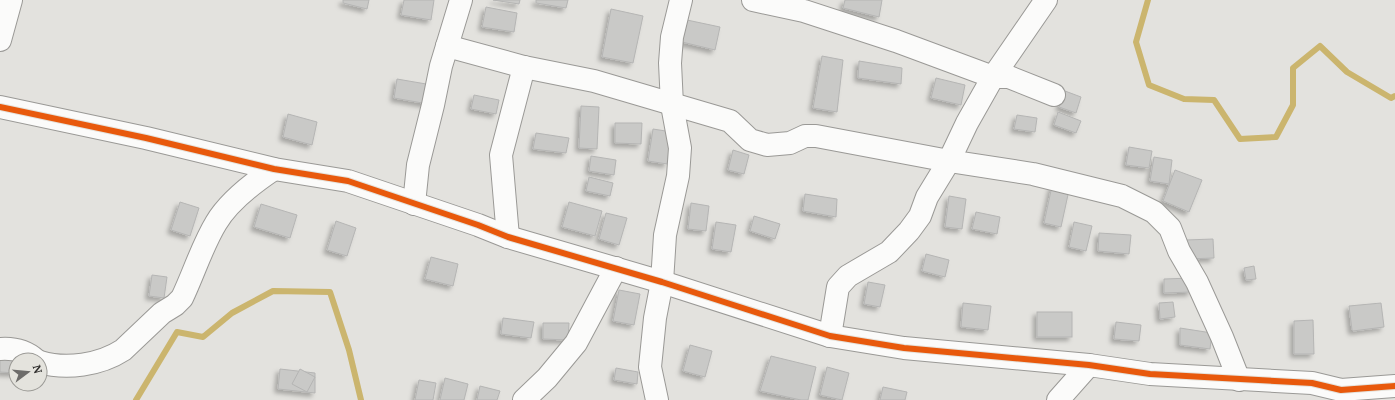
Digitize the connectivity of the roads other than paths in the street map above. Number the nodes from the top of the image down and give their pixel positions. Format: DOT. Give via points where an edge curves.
graph roads {
  1 [pos="11,0"];
  2 [pos="461,0"];
  3 [pos="682,0"];
  4 [pos="752,0"];
  5 [pos="1046,0"];
  6 [pos="0,40"];
  7 [pos="447,46"];
  8 [pos="524,67"];
  9 [pos="993,77"];
  10 [pos="1054,95"];
  11 [pos="672,105"];
  12 [pos="0,107"];
  13 [pos="949,161"];
  14 [pos="274,169"];
  15 [pos="414,204"];
  16 [pos="508,237"];
  17 [pos="616,268"];
  18 [pos="662,282"];
  19 [pos="830,336"];
  20 [pos="0,349"];
  21 [pos="23,352"];
  22 [pos="48,363"];
  23 [pos="1089,365"];
  24 [pos="1239,380"];
  25 [pos="1395,386"];
  26 [pos="1337,395"];
  27 [pos="524,400"];
  28 [pos="657,400"];
  29 [pos="1058,400"];
  1 -- 6 [label="street"];
  2 -- 7 [label="street"];
  3 -- 11 [label="street" via="672,36"];
  4 -- 9 [label="street" via="804,10"];
  5 -- 9 [label="street"];
  7 -- 8 [label="street"];
  7 -- 15 [label="street" via="418,164"];
  8 -- 11 [label="street" via="594,81"];
  8 -- 16 [label="street" via="501,155"];
  9 -- 10 [label="street" via="1009,77"];
  9 -- 13 [label="street"];
  11 -- 13 [label="street" via="730,122 750,140 767,145 790,143 805,136 816,136"];
  11 -- 18 [label="street" via="680,148 678,176 665,235"];
  12 -- 14 [label="street"];
  13 -- 19 [label="street" via="910,231 889,252 848,276 838,287"];
  13 -- 24 [label="street" via="1033,174 1122,196 1154,212 1170,228 1222,337"];
  14 -- 15 [label="street" via="348,181"];
  14 -- 22 [label="street" via="255,182 216,222 182,298 123,350 85,364 62,366"];
  15 -- 16 [label="street"];
  16 -- 17 [label="street"];
  17 -- 18 [label="street"];
  17 -- 27 [label="street" via="576,343 547,378"];
  18 -- 19 [label="street"];
  18 -- 28 [label="street" via="650,367"];
  19 -- 23 [label="street" via="904,348"];
  20 -- 21 [label="street"];
  23 -- 24 [label="street" via="1150,374"];
  23 -- 29 [label="street"];
  24 -- 26 [label="street" via="1312,383"];
  25 -- 26 [label="street"];
}
